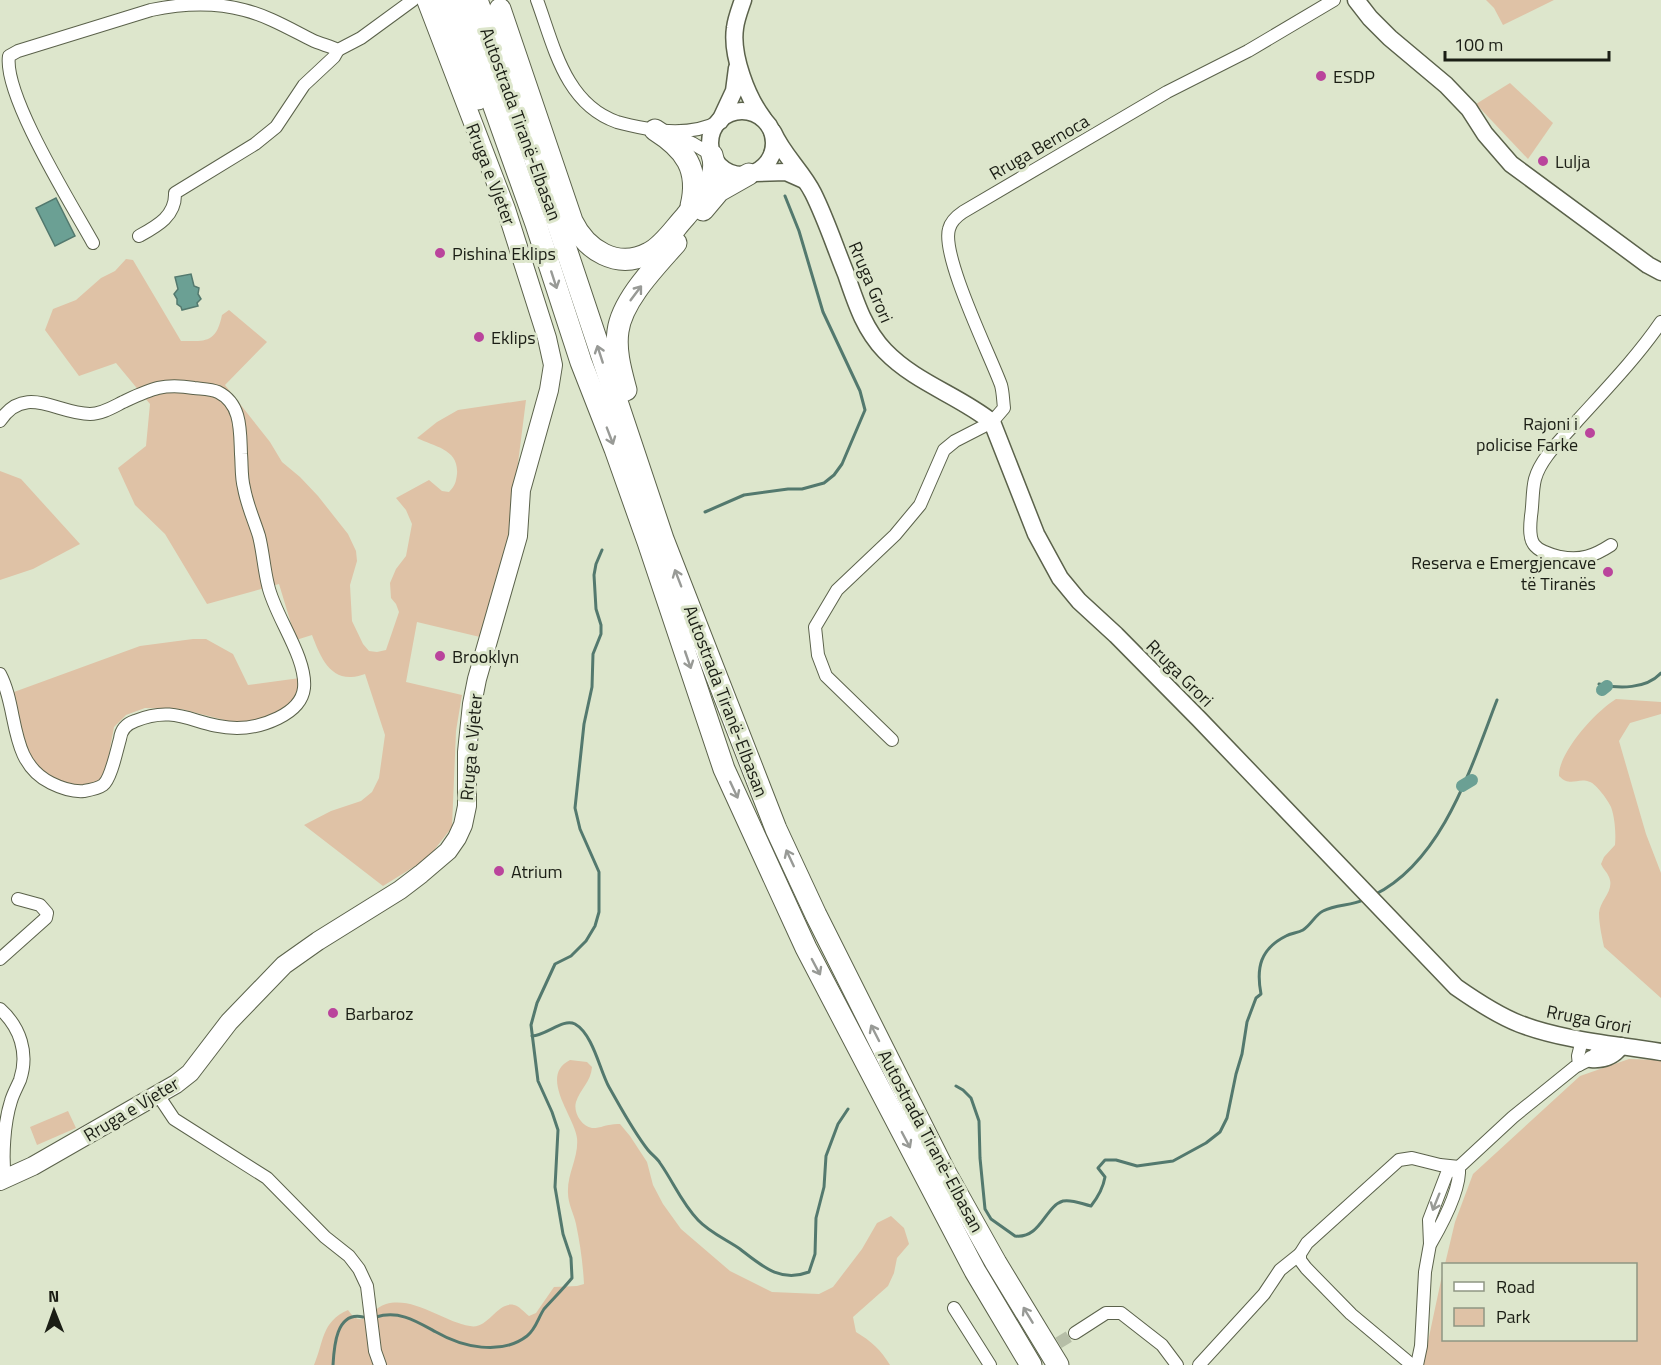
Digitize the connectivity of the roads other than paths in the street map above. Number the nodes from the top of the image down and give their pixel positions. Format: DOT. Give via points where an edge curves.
graph roads {
  1 [pos="413,0"];
  2 [pos="426,0"];
  3 [pos="437,0"];
  4 [pos="456,0"];
  5 [pos="477,0"];
  6 [pos="537,0"];
  7 [pos="743,0"];
  8 [pos="1334,0"];
  9 [pos="1356,0"];
  10 [pos="498,4"];
  11 [pos="338,50"];
  12 [pos="738,58"];
  13 [pos="720,121"];
  14 [pos="768,125"];
  15 [pos="655,130"];
  16 [pos="712,155"];
  17 [pos="750,174"];
  18 [pos="809,185"];
  19 [pos="549,198"];
  20 [pos="688,212"];
  21 [pos="536,224"];
  22 [pos="140,236"];
  23 [pos="93,243"];
  24 [pos="1661,272"];
  25 [pos="1661,322"];
  26 [pos="0,421"];
  27 [pos="992,422"];
  28 [pos="653,510"];
  29 [pos="1611,545"];
  30 [pos="0,674"];
  31 [pos="892,740"];
  32 [pos="18,899"];
  33 [pos="0,960"];
  34 [pos="0,1009"];
  35 [pos="1590,1042"];
  36 [pos="1621,1046"];
  37 [pos="1661,1052"];
  38 [pos="1585,1062"];
  39 [pos="158,1095"];
  40 [pos="1459,1167"];
  41 [pos="2,1180"];
  42 [pos="1300,1254"];
  43 [pos="954,1308"];
  44 [pos="1074,1333"];
  45 [pos="380,1365"];
  46 [pos="990,1365"];
  47 [pos="1031,1365"];
  48 [pos="1058,1365"];
  49 [pos="1177,1365"];
  50 [pos="1199,1365"];
  51 [pos="1412,1365"];
  52 [pos="1417,1365"];
  1 -- 11 [label="street"];
  2 -- 39 [label="main road, Rruga e Vjeter" via="506,209 553,365 521,490 518,536 472,704 463,825 448,851 421,874 284,965 229,1022 190,1073"];
  3 -- 21 [label="highway" via="516,191"];
  4 -- 21 [label="highway, Autostrada Tiranë-Elbasan"];
  5 -- 19 [label="highway, Autostrada Tiranë-Elbasan"];
  6 -- 15 [label="street" via="564,72 581,99 616,121"];
  7 -- 12 [label="main road" via="735,28"];
  8 -- 27 [label="street, Rruga Bernoca" via="1248,51 1167,92 956,218 948,230 950,254 1002,387 1004,408"];
  9 -- 24 [label="main road" via="1383,31 1469,109 1511,164"];
  10 -- 19 [label="highway"];
  10 -- 20 [label="highway" via="569,214 582,238 607,256 642,256 660,245"];
  11 -- 22 [label="street" via="304,85 276,127 175,193 176,203 163,223"];
  11 -- 23 [label="street" via="244,10 201,6 151,10 9,57 9,75 25,118"];
  12 -- 13 [label="main road" via="734,91"];
  12 -- 14 [label="main road, Rruga Grori" via="747,92"];
  13 -- 14 [label="main road" via="741,112 753,113"];
  13 -- 15 [label="street" via="686,132"];
  13 -- 16 [label="main road" via="711,141"];
  14 -- 17 [label="main road" via="774,144 770,159"];
  14 -- 18 [label="main road, Rruga Grori"];
  15 -- 16 [label="street" via="679,137"];
  15 -- 20 [label="highway" via="675,143 690,165 694,188"];
  16 -- 17 [label="main road" via="728,171"];
  16 -- 20 [label="highway" via="709,182"];
  17 -- 18 [label="main road" via="786,172"];
  28 -- 17 [label="highway, one-way" via="650,462 618,356 620,319 645,281 715,196"];
  18 -- 27 [label="main road, Rruga Grori" via="854,301 872,336 913,375"];
  28 -- 19 [label="highway, Autostrada Tiranë-Elbasan, one-way"];
  21 -- 47 [label="highway, Autostrada Tiranë-Elbasan, one-way" via="724,769 806,948 975,1271"];
  25 -- 29 [label="street" via="1557,445 1535,479 1530,532 1536,548 1576,560"];
  26 -- 30 [label="street" via="8,409 29,402 78,414 95,414 167,385 216,391 226,397 236,410 240,427 244,488 259,536 268,585 299,660 304,689 290,711 280,718 252,725 236,728 172,713 130,723 121,731 109,778 103,785 86,791 72,791 44,780 27,762"];
  27 -- 31 [label="street" via="944,450 920,505 895,535 837,590 815,627 818,655 826,676"];
  27 -- 35 [label="main road, Rruga Grori" via="1036,534 1060,578 1078,601 1199,719 1456,987 1519,1024"];
  48 -- 28 [label="highway, Autostrada Tiranë-Elbasan, one-way" via="945,1172 816,915 736,731"];
  32 -- 33 [label="street" via="40,905 47,913 46,918"];
  34 -- 41 [label="street" via="20,1034 23,1055 21,1078 10,1101"];
  35 -- 36 [label="main road, Rruga Grori"];
  35 -- 38 [label="street" via="1578,1056"];
  35 -- 38 [label="street" via="1598,1050"];
  36 -- 37 [label="main road, Rruga Grori"];
  36 -- 38 [label="main road" via="1612,1055"];
  38 -- 40 [label="street" via="1513,1117"];
  39 -- 41 [label="main road, Rruga e Vjeter"];
  39 -- 45 [label="street" via="174,1119 267,1178 349,1256 367,1286"];
  40 -- 42 [label="street" via="1412,1158 1399,1160 1307,1243"];
  40 -- 52 [label="street" via="1447,1173 1429,1220"];
  42 -- 50 [label="street" via="1280,1270 1251,1310"];
  42 -- 51 [label="street" via="1306,1268 1350,1314"];
  43 -- 46 [label="street"];
  44 -- 49 [label="street" via="1106,1313 1121,1313 1162,1345"];
}
